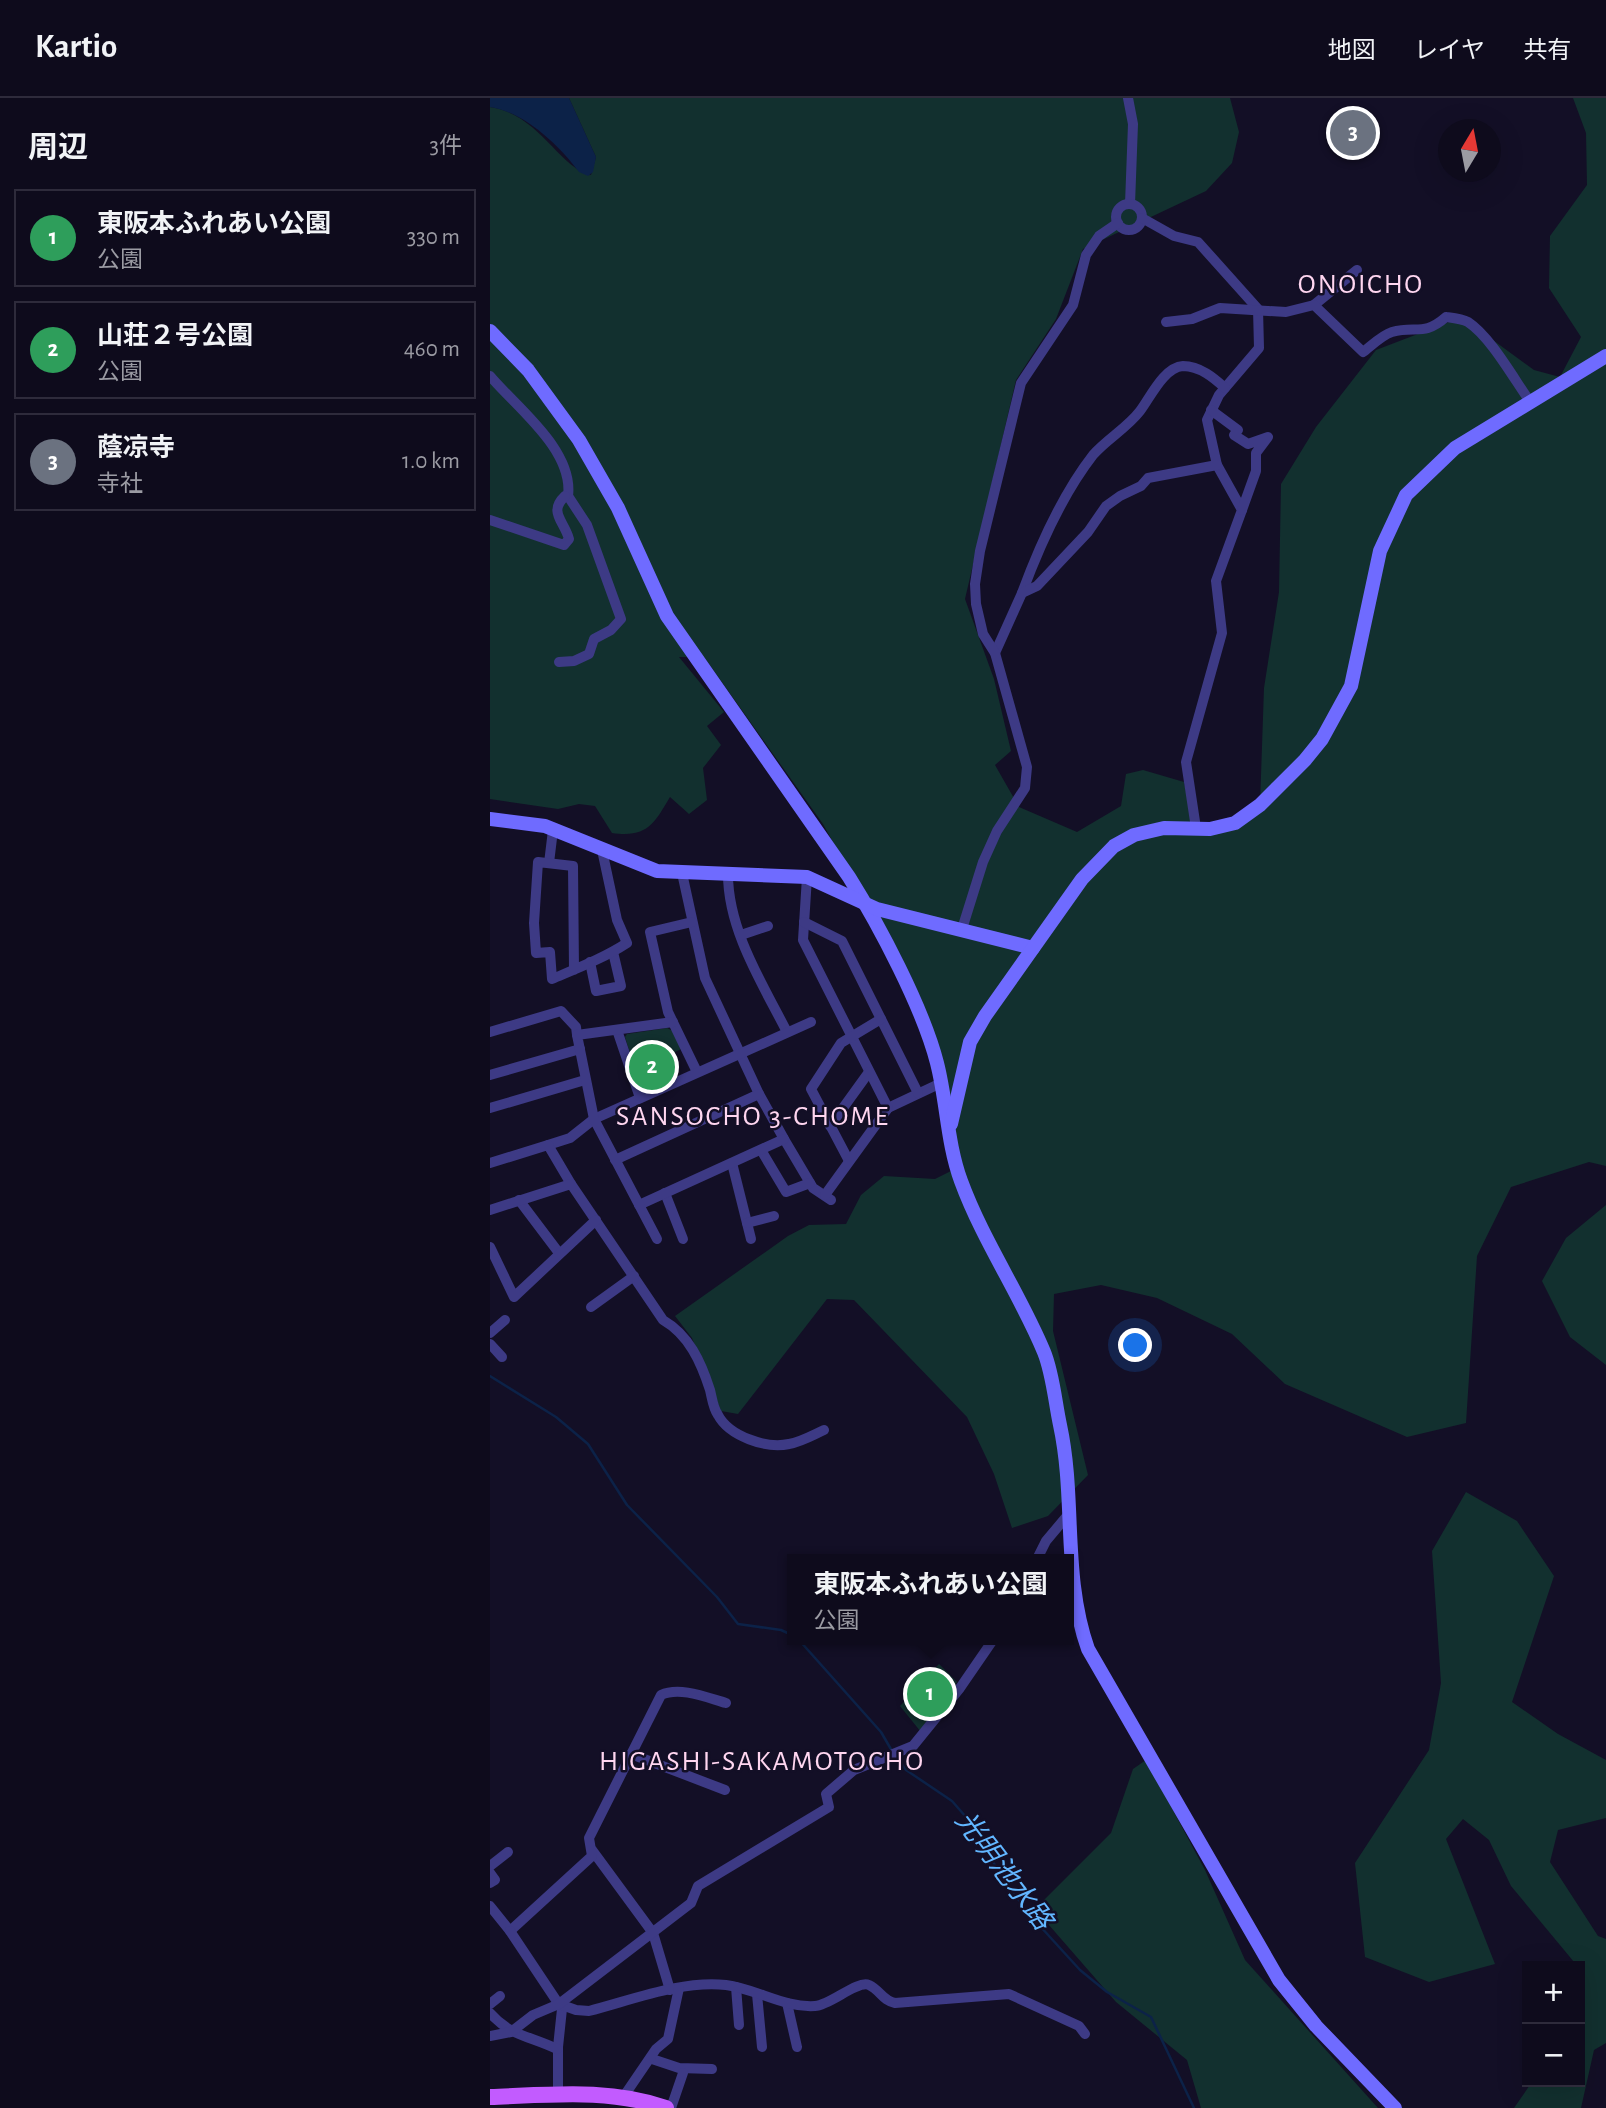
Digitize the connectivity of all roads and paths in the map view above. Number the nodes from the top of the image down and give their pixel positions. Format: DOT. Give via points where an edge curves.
graph roads {
  1 [pos="1128,98"];
  2 [pos="1130,204"];
  3 [pos="1142,218"];
  4 [pos="1118,223"];
  5 [pos="1357,270"];
  6 [pos="1314,305"];
  7 [pos="1258,309"];
  8 [pos="1166,322"];
  9 [pos="490,331"];
  10 [pos="1606,356"];
  11 [pos="490,376"];
  12 [pos="1225,388"];
  13 [pos="1531,403"];
  14 [pos="1211,410"];
  15 [pos="1217,466"];
  16 [pos="565,496"];
  17 [pos="1242,510"];
  18 [pos="490,520"];
  19 [pos="1022,593"];
  20 [pos="995,653"];
  21 [pos="559,662"];
  22 [pos="490,820"];
  23 [pos="1196,828"];
  24 [pos="553,830"];
  25 [pos="602,850"];
  26 [pos="549,863"];
  27 [pos="682,873"];
  28 [pos="728,874"];
  29 [pos="807,877"];
  30 [pos="865,905"];
  31 [pos="692,922"];
  32 [pos="804,922"];
  33 [pos="768,926"];
  34 [pos="962,929"];
  35 [pos="741,935"];
  36 [pos="1033,948"];
  37 [pos="613,952"];
  38 [pos="590,962"];
  39 [pos="574,970"];
  40 [pos="881,1019"];
  41 [pos="811,1022"];
  42 [pos="673,1023"];
  43 [pos="617,1030"];
  44 [pos="490,1032"];
  45 [pos="787,1032"];
  46 [pos="577,1035"];
  47 [pos="850,1035"];
  48 [pos="580,1049"];
  49 [pos="740,1053"];
  50 [pos="697,1072"];
  51 [pos="869,1073"];
  52 [pos="490,1075"];
  53 [pos="586,1080"];
  54 [pos="942,1083"];
  55 [pos="918,1093"];
  56 [pos="759,1094"];
  57 [pos="640,1098"];
  58 [pos="490,1108"];
  59 [pos="888,1108"];
  60 [pos="594,1119"];
  61 [pos="830,1126"];
  62 [pos="949,1130"];
  63 [pos="784,1139"];
  64 [pos="548,1145"];
  65 [pos="761,1150"];
  66 [pos="615,1160"];
  67 [pos="849,1161"];
  68 [pos="490,1163"];
  69 [pos="732,1163"];
  70 [pos="810,1183"];
  71 [pos="571,1184"];
  72 [pos="665,1193"];
  73 [pos="519,1200"];
  74 [pos="639,1205"];
  75 [pos="490,1210"];
  76 [pos="774,1216"];
  77 [pos="596,1220"];
  78 [pos="747,1223"];
  79 [pos="657,1239"];
  80 [pos="751,1239"];
  81 [pos="683,1240"];
  82 [pos="490,1247"];
  83 [pos="559,1252"];
  84 [pos="634,1276"];
  85 [pos="591,1307"];
  86 [pos="505,1320"];
  87 [pos="490,1333"];
  88 [pos="490,1345"];
  89 [pos="502,1357"];
  90 [pos="824,1430"];
  91 [pos="1067,1516"];
  92 [pos="1040,1554"];
  93 [pos="1071,1554"];
  94 [pos="1074,1578"];
  95 [pos="989,1645"];
  96 [pos="726,1703"];
  97 [pos="631,1754"];
  98 [pos="725,1790"];
  99 [pos="592,1850"];
  100 [pos="508,1852"];
  101 [pos="490,1866"];
  102 [pos="490,1873"];
  103 [pos="490,1883"];
  104 [pos="490,1906"];
  105 [pos="510,1931"];
  106 [pos="653,1933"];
  107 [pos="736,1987"];
  108 [pos="674,1989"];
  109 [pos="757,1994"];
  110 [pos="500,1996"];
  111 [pos="787,2003"];
  112 [pos="490,2004"];
  113 [pos="559,2004"];
  114 [pos="490,2013"];
  115 [pos="739,2025"];
  116 [pos="511,2032"];
  117 [pos="1085,2034"];
  118 [pos="490,2036"];
  119 [pos="762,2047"];
  120 [pos="797,2047"];
  121 [pos="558,2049"];
  122 [pos="652,2059"];
  123 [pos="712,2069"];
  124 [pos="683,2073"];
  125 [pos="558,2095"];
  126 [pos="624,2096"];
  127 [pos="490,2097"];
  128 [pos="588,2101"];
  129 [pos="668,2108"];
  130 [pos="1395,2108"];
  1 -- 2 [label="street" via="1133,124"];
  2 -- 3 [label="street" via="1138,207"];
  2 -- 4 [label="street" via="1120,208"];
  3 -- 4 [label="street" via="1132,229"];
  3 -- 7 [label="street" via="1174,236 1198,242"];
  4 -- 20 [label="street" via="1100,236 1086,255 1073,305 1021,383 975,584 983,634"];
  5 -- 6 [label="street"];
  6 -- 7 [label="street" via="1286,312"];
  6 -- 13 [label="street" via="1363,352 1391,332 1423,331 1446,317 1468,322"];
  7 -- 8 [label="street" via="1220,308 1192,319"];
  7 -- 12 [label="street" via="1259,348"];
  9 -- 30 [label="street" via="528,370 579,440 618,508 667,616"];
  10 -- 13 [label="street"];
  11 -- 21 [label="street" via="556,450 568,496 587,526 621,619 611,631 594,639 589,654"];
  12 -- 14 [label="street"];
  12 -- 19 [label="street" via="1203,371 1183,366 1152,392 1140,411 1086,466 1049,531"];
  13 -- 23 [label="street" via="1454,448 1406,495 1380,551 1351,686 1322,739 1260,805 1235,823"];
  14 -- 15 [label="street" via="1207,428"];
  14 -- 17 [label="street" via="1238,430 1234,435 1240,441 1248,444 1268,437 1256,453 1256,471"];
  15 -- 17 [label="street"];
  15 -- 19 [label="street" via="1148,478 1119,496 1105,506 1088,532 1037,586"];
  16 -- 18 [label="street" via="556,510 569,539 564,545"];
  17 -- 23 [label="street" via="1216,581 1222,633 1186,762"];
  19 -- 20 [label="street"];
  20 -- 34 [label="street" via="1027,767 1025,788 983,862"];
  22 -- 24 [label="street" via="533,823"];
  23 -- 36 [label="street" via="1164,828 1133,835 1114,846 1082,879"];
  24 -- 25 [label="street"];
  24 -- 26 [label="street"];
  25 -- 27 [label="street" via="643,867"];
  25 -- 37 [label="street" via="627,943"];
  26 -- 39 [label="street" via="573,866"];
  26 -- 39 [label="street" via="538,862 536,953 550,952 552,979"];
  27 -- 28 [label="street"];
  27 -- 31 [label="street"];
  28 -- 29 [label="street"];
  28 -- 35 [label="street" via="729,898"];
  29 -- 30 [label="street"];
  29 -- 32 [label="street"];
  30 -- 34 [label="street"];
  30 -- 54 [label="street" via="924,1023"];
  31 -- 42 [label="street" via="650,932"];
  31 -- 49 [label="street" via="705,978"];
  32 -- 40 [label="street" via="842,941"];
  32 -- 47 [label="street" via="803,940"];
  33 -- 35 [label="street"];
  34 -- 36 [label="street"];
  35 -- 45 [label="street"];
  36 -- 62 [label="street" via="970,1042"];
  37 -- 38 [label="street"];
  37 -- 38 [label="street" via="621,986 596,991"];
  38 -- 39 [label="street"];
  40 -- 47 [label="street"];
  40 -- 55 [label="street"];
  41 -- 45 [label="street"];
  42 -- 43 [label="street"];
  42 -- 50 [label="street"];
  43 -- 46 [label="street"];
  43 -- 57 [label="street"];
  44 -- 46 [label="street" via="528,1016 561,1011 576,1027"];
  45 -- 49 [label="street"];
  46 -- 48 [label="street"];
  47 -- 51 [label="street"];
  47 -- 61 [label="street" via="811,1089"];
  48 -- 52 [label="street"];
  48 -- 53 [label="street"];
  49 -- 50 [label="street"];
  49 -- 56 [label="street"];
  50 -- 57 [label="street"];
  51 -- 59 [label="street"];
  51 -- 61 [label="street"];
  53 -- 58 [label="street"];
  53 -- 60 [label="street"];
  54 -- 55 [label="street"];
  54 -- 62 [label="street"];
  55 -- 59 [label="street"];
  56 -- 63 [label="street"];
  56 -- 66 [label="street"];
  57 -- 60 [label="street"];
  59 -- 67 [label="street"];
  60 -- 64 [label="street" via="570,1138"];
  60 -- 66 [label="street"];
  61 -- 67 [label="street"];
  62 -- 91 [label="street" via="962,1184 1045,1355 1065,1448"];
  63 -- 65 [label="street"];
  63 -- 70 [label="street"];
  64 -- 68 [label="street"];
  64 -- 71 [label="street"];
  65 -- 69 [label="street"];
  65 -- 70 [label="street" via="786,1192"];
  66 -- 74 [label="street"];
  67 -- 70 [label="street" via="828,1197"];
  69 -- 72 [label="street"];
  69 -- 78 [label="street"];
  71 -- 73 [label="street"];
  71 -- 77 [label="street"];
  72 -- 74 [label="street"];
  72 -- 81 [label="street"];
  73 -- 75 [label="street"];
  73 -- 83 [label="street"];
  74 -- 79 [label="street"];
  76 -- 78 [label="street"];
  77 -- 83 [label="street"];
  77 -- 84 [label="street"];
  78 -- 80 [label="street"];
  82 -- 83 [label="street" via="514,1297"];
  84 -- 85 [label="street"];
  84 -- 90 [label="street" via="663,1320 691,1345 718,1416 732,1432 780,1445"];
  86 -- 87 [label="street"];
  88 -- 89 [label="street"];
  91 -- 92 [label="street"];
  91 -- 93 [label="street"];
  94 -- 130 [label="street" via="1079,1623 1088,1649 1279,1980"];
  95 -- 106 [label="street" via="913,1746 854,1770 826,1794 829,1807 698,1886 691,1903"];
  96 -- 97 [label="street" via="692,1694 661,1695"];
  97 -- 98 [label="street"];
  97 -- 99 [label="street" via="589,1838"];
  99 -- 105 [label="street" via="592,1856"];
  99 -- 106 [label="street"];
  100 -- 101 [label="street"];
  102 -- 103 [label="street" via="495,1880"];
  104 -- 105 [label="street"];
  105 -- 113 [label="street"];
  106 -- 108 [label="street"];
  106 -- 113 [label="street"];
  107 -- 108 [label="street"];
  107 -- 109 [label="street"];
  107 -- 115 [label="street"];
  108 -- 113 [label="street" via="589,2011"];
  108 -- 122 [label="street" via="668,2039"];
  109 -- 111 [label="street"];
  109 -- 119 [label="street"];
  110 -- 112 [label="street"];
  111 -- 117 [label="street" via="828,2004 861,1985 869,1985 887,2002 895,2003 1009,1994 1079,2026"];
  111 -- 120 [label="street"];
  113 -- 116 [label="street" via="533,2015"];
  113 -- 121 [label="street"];
  114 -- 116 [label="street"];
  116 -- 118 [label="street"];
  116 -- 121 [label="street"];
  121 -- 125 [label="street"];
  122 -- 123 [label="street"];
  122 -- 126 [label="street" via="643,2065"];
  124 -- 129 [label="street"];
  125 -- 127 [label="main road"];
  125 -- 128 [label="main road"];
  126 -- 128 [label="main road"];
  126 -- 129 [label="main road"];
}
